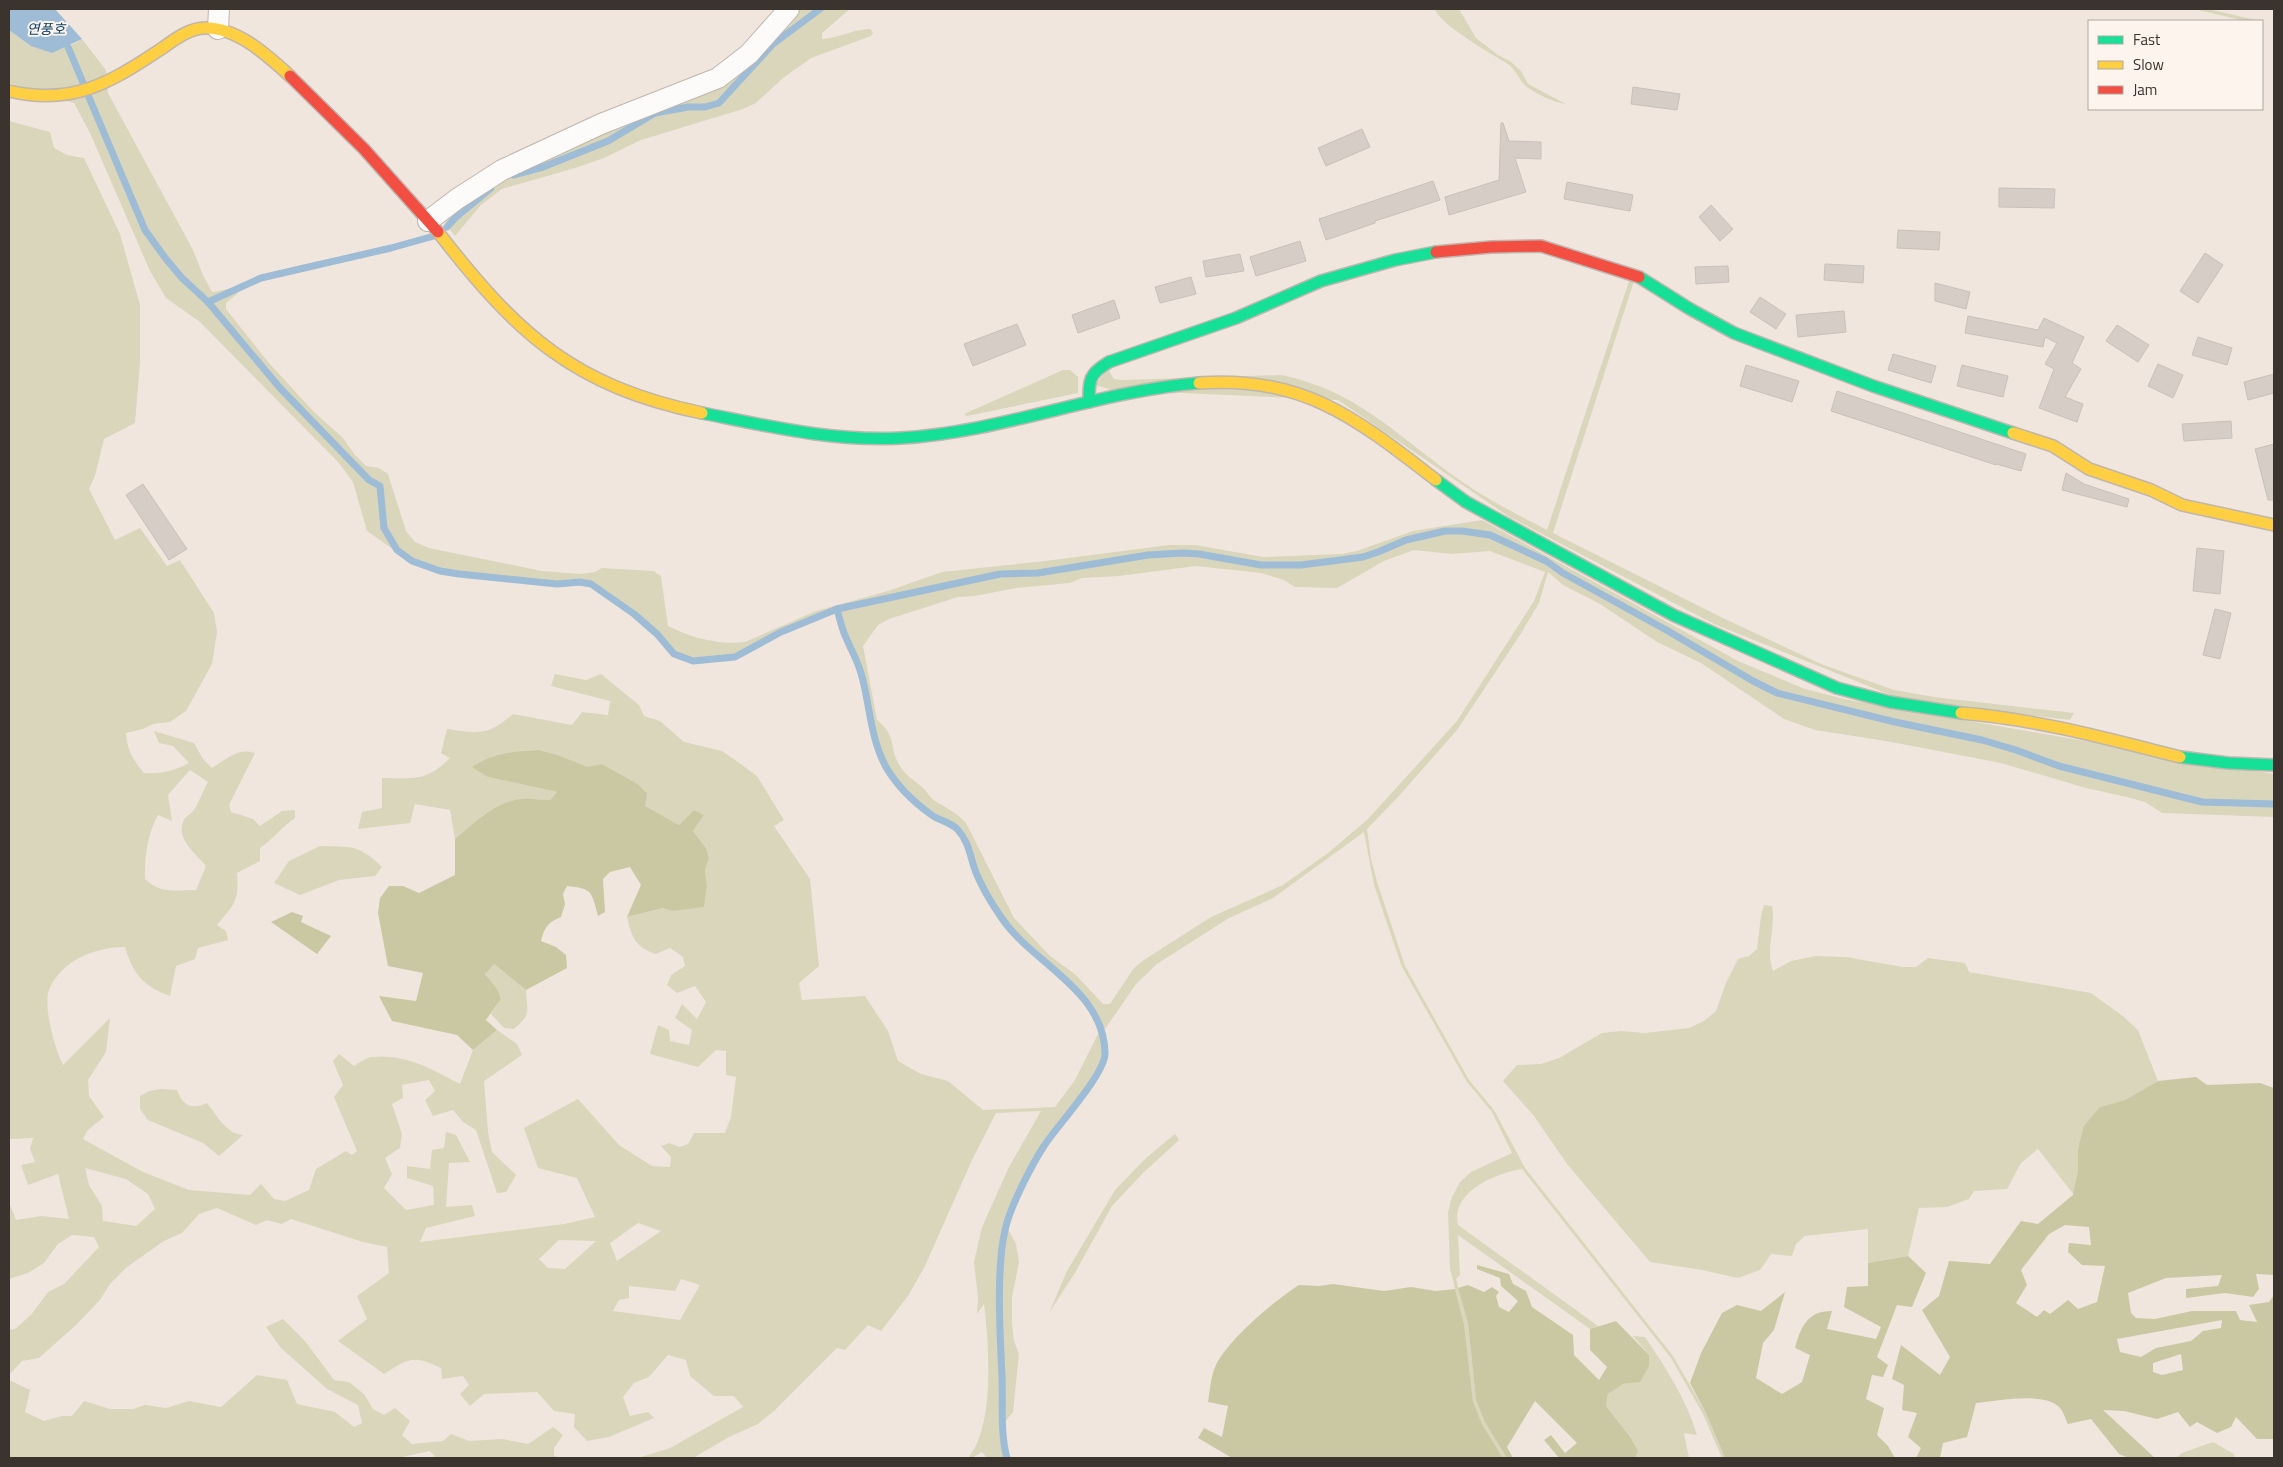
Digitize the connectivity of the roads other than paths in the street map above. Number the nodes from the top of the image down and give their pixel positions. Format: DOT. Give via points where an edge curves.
graph roads {
  1 [pos="219,9"];
  2 [pos="789,9"];
  3 [pos="218,29"];
  4 [pos="9,91"];
  5 [pos="428,221"];
  6 [pos="1089,402"];
  7 [pos="2274,525"];
  8 [pos="2274,765"];
  1 -- 3 [label="street"];
  2 -- 5 [label="street" via="749,54 718,78 601,124 502,170"];
  3 -- 4 [label="street" via="201,27 186,33 104,82 65,97 46,99"];
  3 -- 5 [label="street" via="253,46 293,80 344,128"];
  5 -- 6 [label="street" via="492,299 550,351 580,371 668,404 724,418 826,436 873,440 922,436 1002,422"];
  6 -- 7 [label="street" via="1089,384 1095,370 1109,362 1236,318 1321,282 1395,260 1443,251 1541,246 1634,274 1734,333 1872,386 2054,446 2089,470 2151,490 2182,505"];
  6 -- 8 [label="street" via="1168,386 1219,382 1262,385 1303,394 1381,436 1466,502 1673,615 1837,688 1890,702 1945,712 1996,716 2073,731 2181,756"];
}
